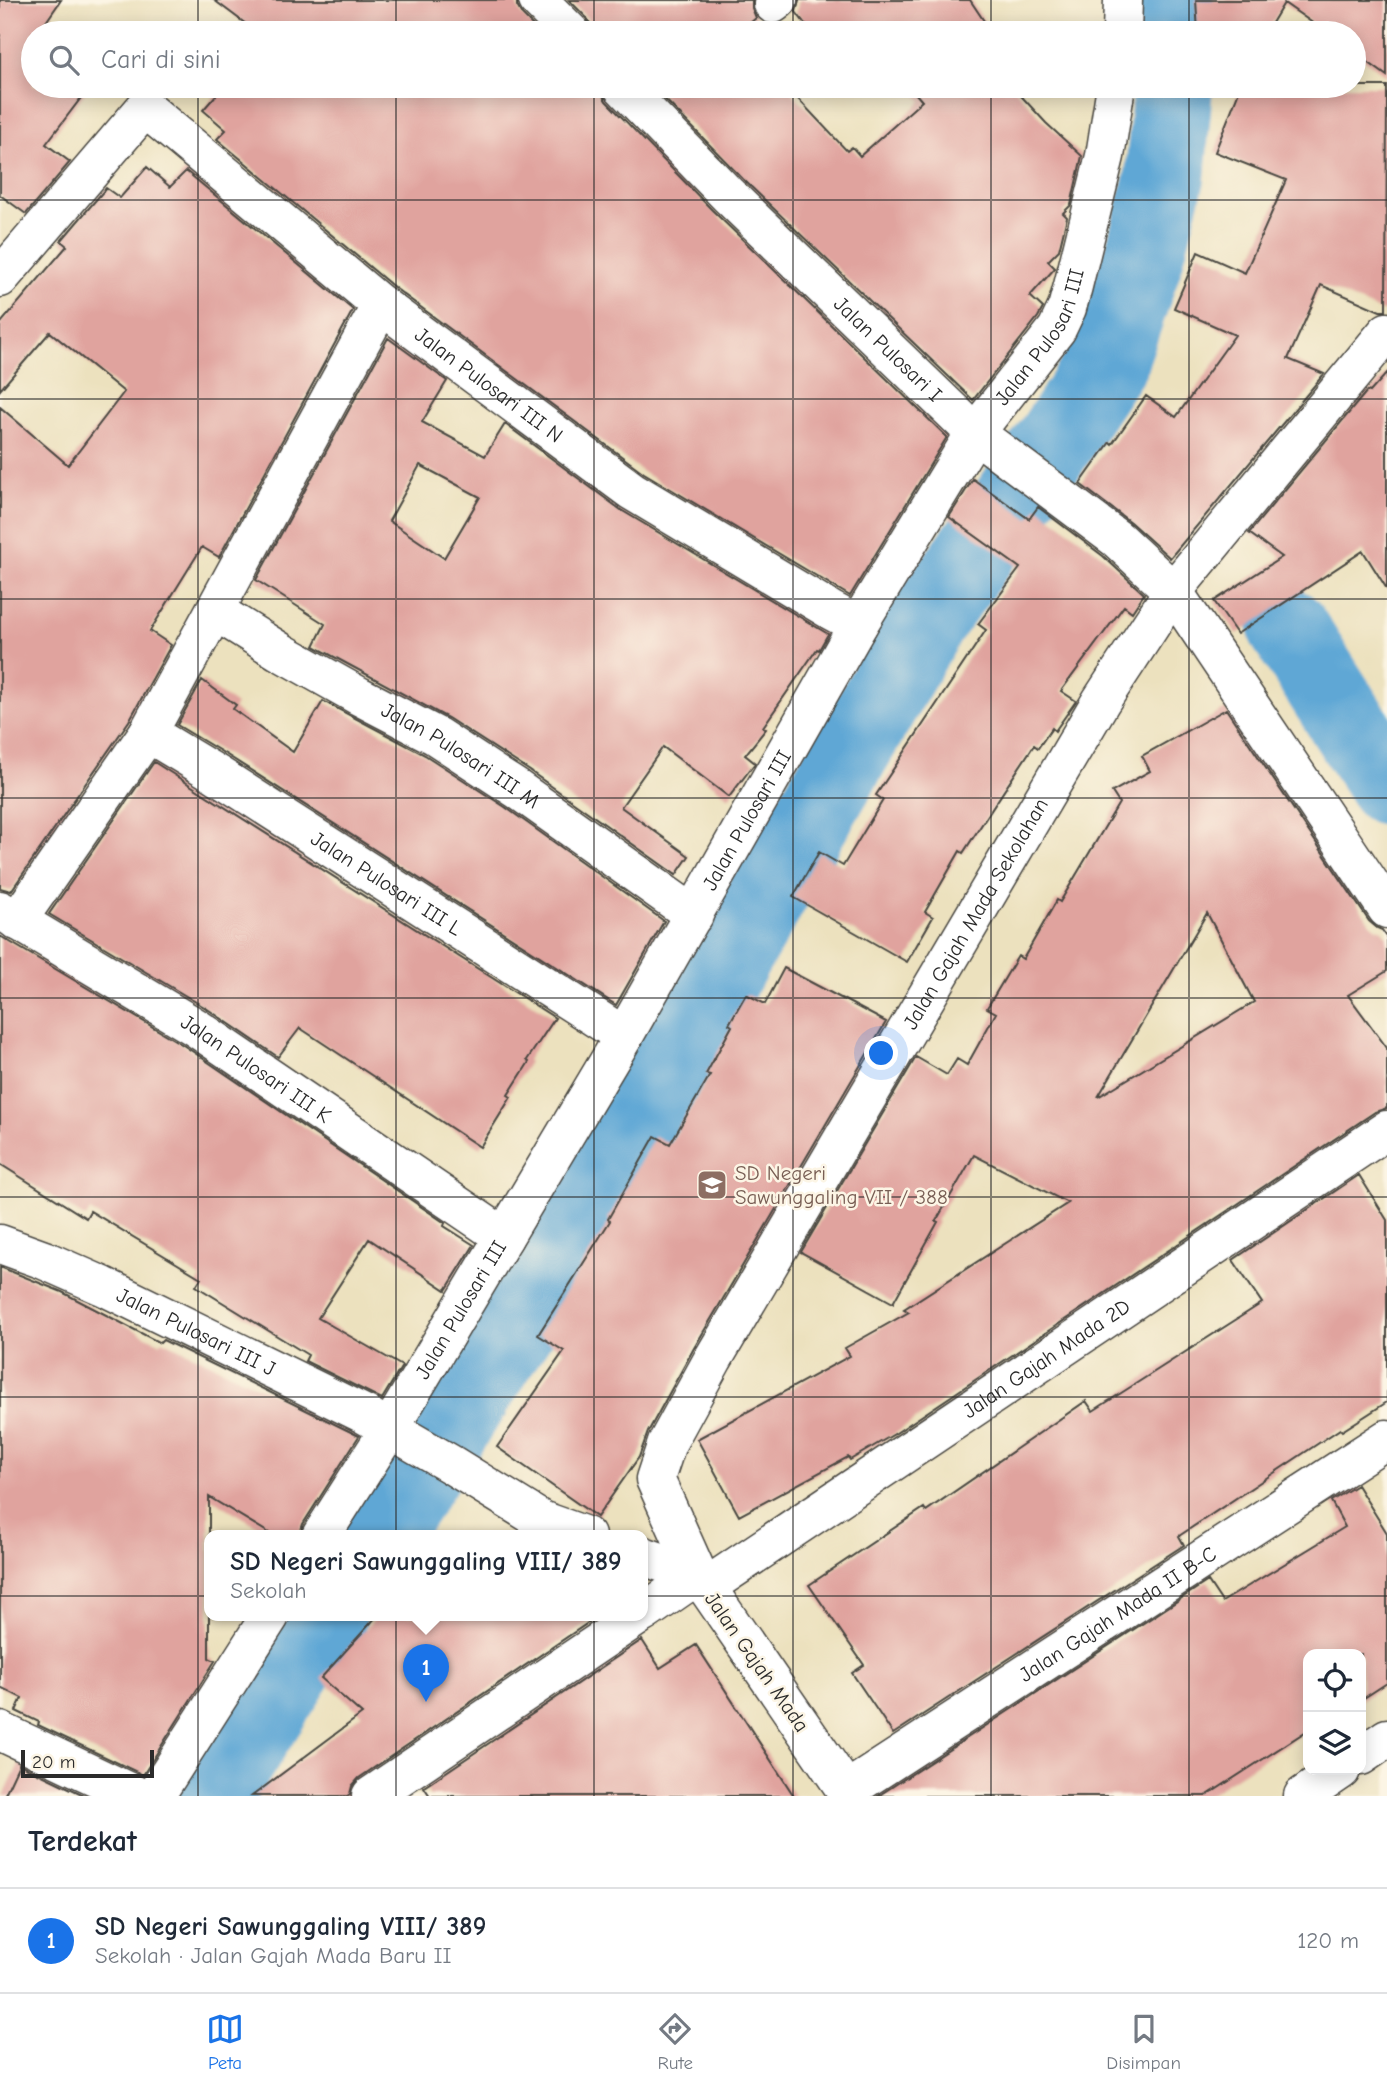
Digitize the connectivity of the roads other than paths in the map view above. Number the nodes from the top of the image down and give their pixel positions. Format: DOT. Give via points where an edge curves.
graph roads {
  1 [pos="538,0"];
  2 [pos="1123,0"];
  3 [pos="559,21"];
  4 [pos="1122,21"];
  5 [pos="634,98"];
  6 [pos="1114,98"];
  7 [pos="0,278"];
  8 [pos="381,306"];
  9 [pos="1387,332"];
  10 [pos="975,433"];
  11 [pos="1173,592"];
  12 [pos="215,611"];
  13 [pos="858,625"];
  14 [pos="148,733"];
  15 [pos="1387,909"];
  16 [pos="8,915"];
  17 [pos="694,915"];
  18 [pos="624,1035"];
  19 [pos="1387,1130"];
  20 [pos="505,1237"];
  21 [pos="0,1244"];
  22 [pos="397,1432"];
  23 [pos="1387,1439"];
  24 [pos="325,1530"];
  25 [pos="569,1530"];
  26 [pos="648,1558"];
  27 [pos="702,1581"];
  28 [pos="648,1610"];
  29 [pos="267,1621"];
  30 [pos="631,1621"];
  31 [pos="0,1731"];
  32 [pos="1387,1738"];
  33 [pos="1366,1753"];
  34 [pos="1334,1775"];
  35 [pos="848,1793"];
  36 [pos="137,1796"];
  37 [pos="155,1796"];
  38 [pos="371,1796"];
  39 [pos="1303,1796"];
  1 -- 3 [label="street"];
  2 -- 4 [label="street"];
  5 -- 10 [label="street, Jalan Pulosari I"];
  6 -- 10 [label="street, Jalan Pulosari III" via="1105,156 1067,308 1057,329"];
  7 -- 8 [label="street, Jalan Pulosari III N" via="145,108"];
  8 -- 12 [label="street"];
  8 -- 13 [label="street, Jalan Pulosari III N" via="632,491"];
  9 -- 11 [label="street, Jalan Gajah Mada Sekolahan"];
  10 -- 11 [label="street, Jalan Pulosari I" via="1116,539"];
  10 -- 13 [label="street, Jalan Pulosari III"];
  11 -- 15 [label="street, Jalan Pulosari I"];
  11 -- 27 [label="street, Jalan Gajah Mada Sekolahan" via="1101,701 667,1443 654,1479"];
  12 -- 14 [label="street"];
  12 -- 17 [label="street, Jalan Pulosari III M" via="436,736"];
  13 -- 17 [label="street, Jalan Pulosari III"];
  14 -- 16 [label="street"];
  14 -- 18 [label="street, Jalan Pulosari III L"];
  16 -- 20 [label="street, Jalan Pulosari III K" via="195,1027"];
  17 -- 18 [label="street, Jalan Pulosari III"];
  18 -- 20 [label="street, Jalan Pulosari III"];
  19 -- 27 [label="street, Jalan Gajah Mada 2D"];
  20 -- 22 [label="street, Jalan Pulosari III"];
  21 -- 22 [label="street, Jalan Pulosari III J" via="103,1286"];
  22 -- 24 [label="street, Jalan Pulosari III"];
  22 -- 25 [label="street" via="541,1520"];
  23 -- 35 [label="street, Jalan Gajah Mada II B-C"];
  26 -- 27 [label="street, Jalan Gajah Mada"];
  27 -- 28 [label="street, Jalan Gajah Mada 2D"];
  27 -- 35 [label="street, Jalan Gajah Mada"];
  29 -- 37 [label="street"];
  30 -- 38 [label="street"];
  31 -- 36 [label="street"];
  32 -- 33 [label="street"];
  34 -- 39 [label="street"];
}
